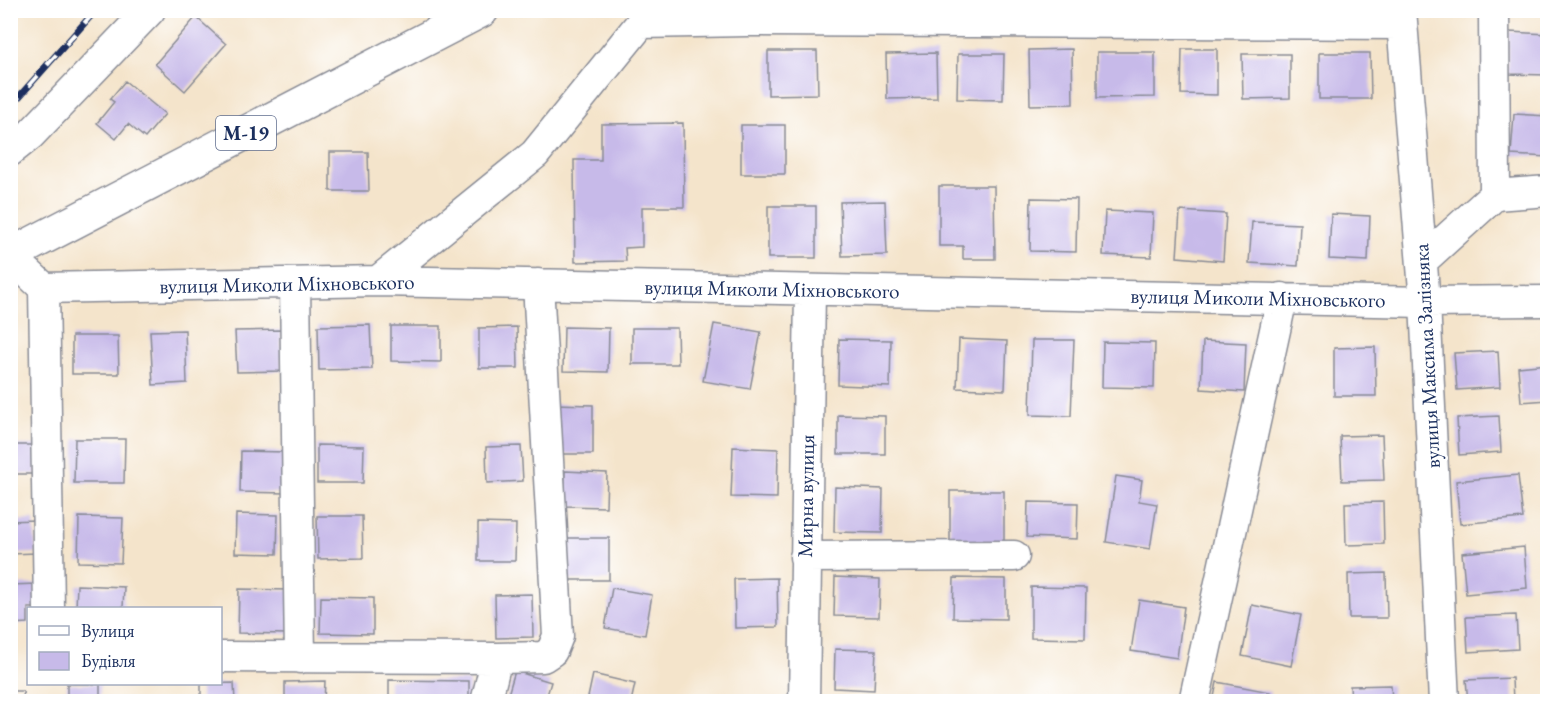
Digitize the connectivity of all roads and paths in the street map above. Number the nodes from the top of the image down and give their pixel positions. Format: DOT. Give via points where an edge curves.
graph roads {
  1 [pos="150,10"];
  2 [pos="482,10"];
  3 [pos="1494,10"];
  4 [pos="751,16"];
  5 [pos="643,17"];
  6 [pos="1401,17"];
  7 [pos="10,152"];
  8 [pos="1548,191"];
  9 [pos="1495,195"];
  10 [pos="10,255"];
  11 [pos="1422,261"];
  12 [pos="378,280"];
  13 [pos="295,282"];
  14 [pos="538,284"];
  15 [pos="44,288"];
  16 [pos="810,291"];
  17 [pos="1282,298"];
  18 [pos="1548,301"];
  19 [pos="1425,302"];
  20 [pos="1014,556"];
  21 [pos="805,557"];
  22 [pos="49,607"];
  23 [pos="222,657"];
  24 [pos="300,658"];
  25 [pos="497,658"];
  26 [pos="486,702"];
  27 [pos="804,702"];
  28 [pos="1194,702"];
  29 [pos="1444,702"];
  1 -- 7 [label="street"];
  2 -- 10 [label="highway, М-19"];
  3 -- 9 [label="street"];
  4 -- 5 [label="street"];
  4 -- 6 [label="street"];
  5 -- 12 [label="street" via="535,154"];
  6 -- 11 [label="street, вулиця Максима Залізняка"];
  8 -- 9 [label="street"];
  9 -- 11 [label="street"];
  10 -- 15 [label="street"];
  11 -- 19 [label="street, вулиця Максима Залізняка"];
  12 -- 13 [label="street, вулиця Миколи Міхновського"];
  12 -- 14 [label="street, вулиця Миколи Міхновського"];
  13 -- 15 [label="street, вулиця Миколи Міхновського"];
  13 -- 24 [label="street"];
  14 -- 16 [label="street, вулиця Миколи Міхновського"];
  14 -- 25 [label="street" via="558,636 552,651 543,657"];
  15 -- 22 [label="street"];
  16 -- 17 [label="street, вулиця Миколи Міхновського"];
  16 -- 21 [label="street, Мирна вулиця"];
  17 -- 19 [label="street, вулиця Миколи Міхновського"];
  17 -- 28 [label="street"];
  18 -- 19 [label="street, вулиця Миколи Міхновського"];
  19 -- 29 [label="street, вулиця Максима Залізняка"];
  20 -- 21 [label="street"];
  21 -- 27 [label="street, Мирна вулиця"];
  23 -- 24 [label="street"];
  24 -- 25 [label="street"];
  25 -- 26 [label="street"];
}
